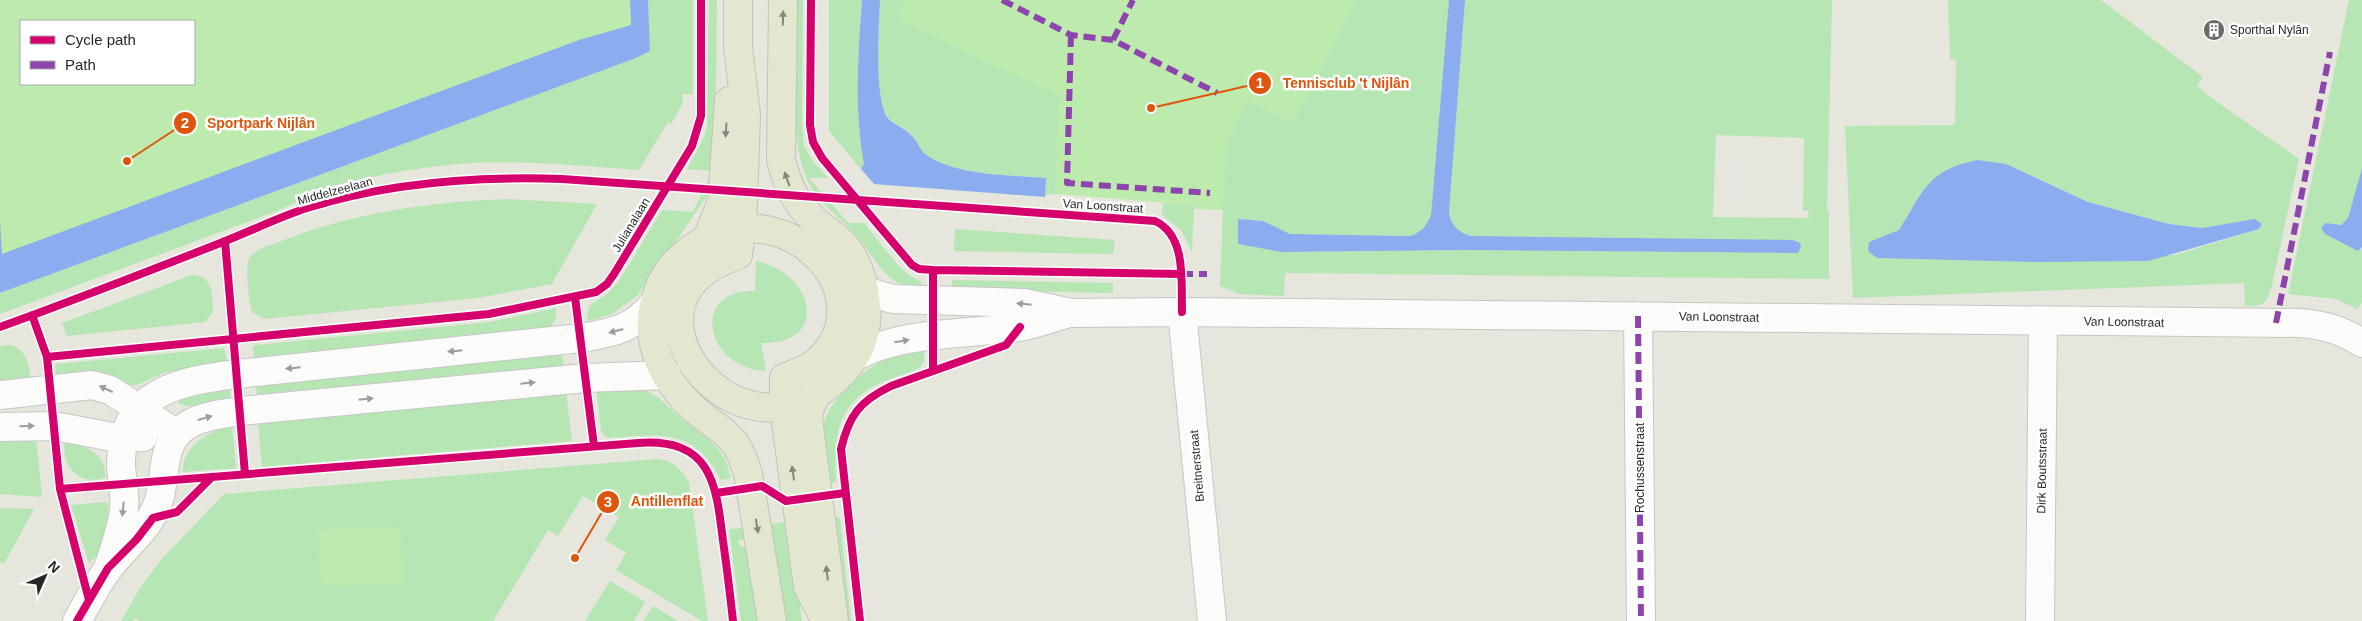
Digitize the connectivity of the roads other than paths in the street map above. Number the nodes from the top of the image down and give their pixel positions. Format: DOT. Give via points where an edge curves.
graph roads {
  1 [pos="738,0"];
  2 [pos="783,0"];
  3 [pos="738,47"];
  4 [pos="742,228"];
  5 [pos="707,239"];
  6 [pos="830,271"];
  7 [pos="864,291"];
  8 [pos="654,303"];
  9 [pos="1072,312"];
  10 [pos="1182,312"];
  11 [pos="1638,316"];
  12 [pos="2043,321"];
  13 [pos="2362,342"];
  14 [pos="856,356"];
  15 [pos="667,375"];
  16 [pos="706,381"];
  17 [pos="0,395"];
  18 [pos="816,395"];
  19 [pos="784,407"];
  20 [pos="139,410"];
  21 [pos="0,427"];
  22 [pos="126,438"];
  23 [pos="173,441"];
  24 [pos="108,568"];
  25 [pos="76,621"];
  26 [pos="772,621"];
  27 [pos="826,621"];
  28 [pos="834,621"];
  29 [pos="1212,621"];
  30 [pos="1641,621"];
  31 [pos="2040,621"];
  1 -- 3 [label="main road"];
  7 -- 2 [label="main road, one-way" via="852,256 797,200 784,174 781,160"];
  3 -- 4 [label="main road" via="746,114"];
  3 -- 5 [label="main road, one-way" via="727,114 722,201"];
  4 -- 5 [label="main road"];
  4 -- 6 [label="main road" via="783,234 816,255"];
  4 -- 16 [label="main road" via="738,255 706,271 691,285 682,304 679,324 683,346"];
  5 -- 8 [label="main road" via="687,251 671,268"];
  6 -- 7 [label="main road"];
  6 -- 19 [label="main road" via="841,305 835,339 813,364 784,378"];
  9 -- 7 [label="street, Van Loonstraat, one-way" via="1024,303 893,299"];
  7 -- 14 [label="main road" via="866,328"];
  8 -- 15 [label="main road" via="655,348"];
  8 -- 20 [label="street, one-way" via="643,317 620,330 581,338 196,379 151,397"];
  9 -- 10 [label="street, Van Loonstraat"];
  14 -- 9 [label="street, Van Loonstraat, one-way" via="888,343 1020,327"];
  10 -- 11 [label="street, Van Loonstraat"];
  10 -- 29 [label="street, Breitnerstraat"];
  11 -- 12 [label="street, Van Loonstraat"];
  11 -- 30 [label="street, Rochussenstraat"];
  12 -- 13 [label="street, Van Loonstraat" via="2300,323 2325,325"];
  12 -- 31 [label="street, Dirk Boutsstraat"];
  14 -- 18 [label="main road" via="841,375"];
  15 -- 16 [label="main road"];
  23 -- 15 [label="street, one-way" via="202,418 240,411 585,378"];
  15 -- 26 [label="main road, one-way" via="686,401 724,431 735,444 748,473"];
  16 -- 19 [label="main road" via="721,393 741,402"];
  20 -- 17 [label="street, one-way" via="110,390 92,385"];
  18 -- 19 [label="main road"];
  28 -- 18 [label="main road, one-way" via="808,419"];
  27 -- 19 [label="main road, one-way" via="808,587"];
  20 -- 22 [label="street"];
  20 -- 23 [label="street"];
  21 -- 22 [label="street, one-way" via="54,426"];
  22 -- 23 [label="street"];
  22 -- 24 [label="street, one-way" via="121,463 125,508"];
  23 -- 24 [label="street" via="153,518"];
  24 -- 25 [label="street"];
}
